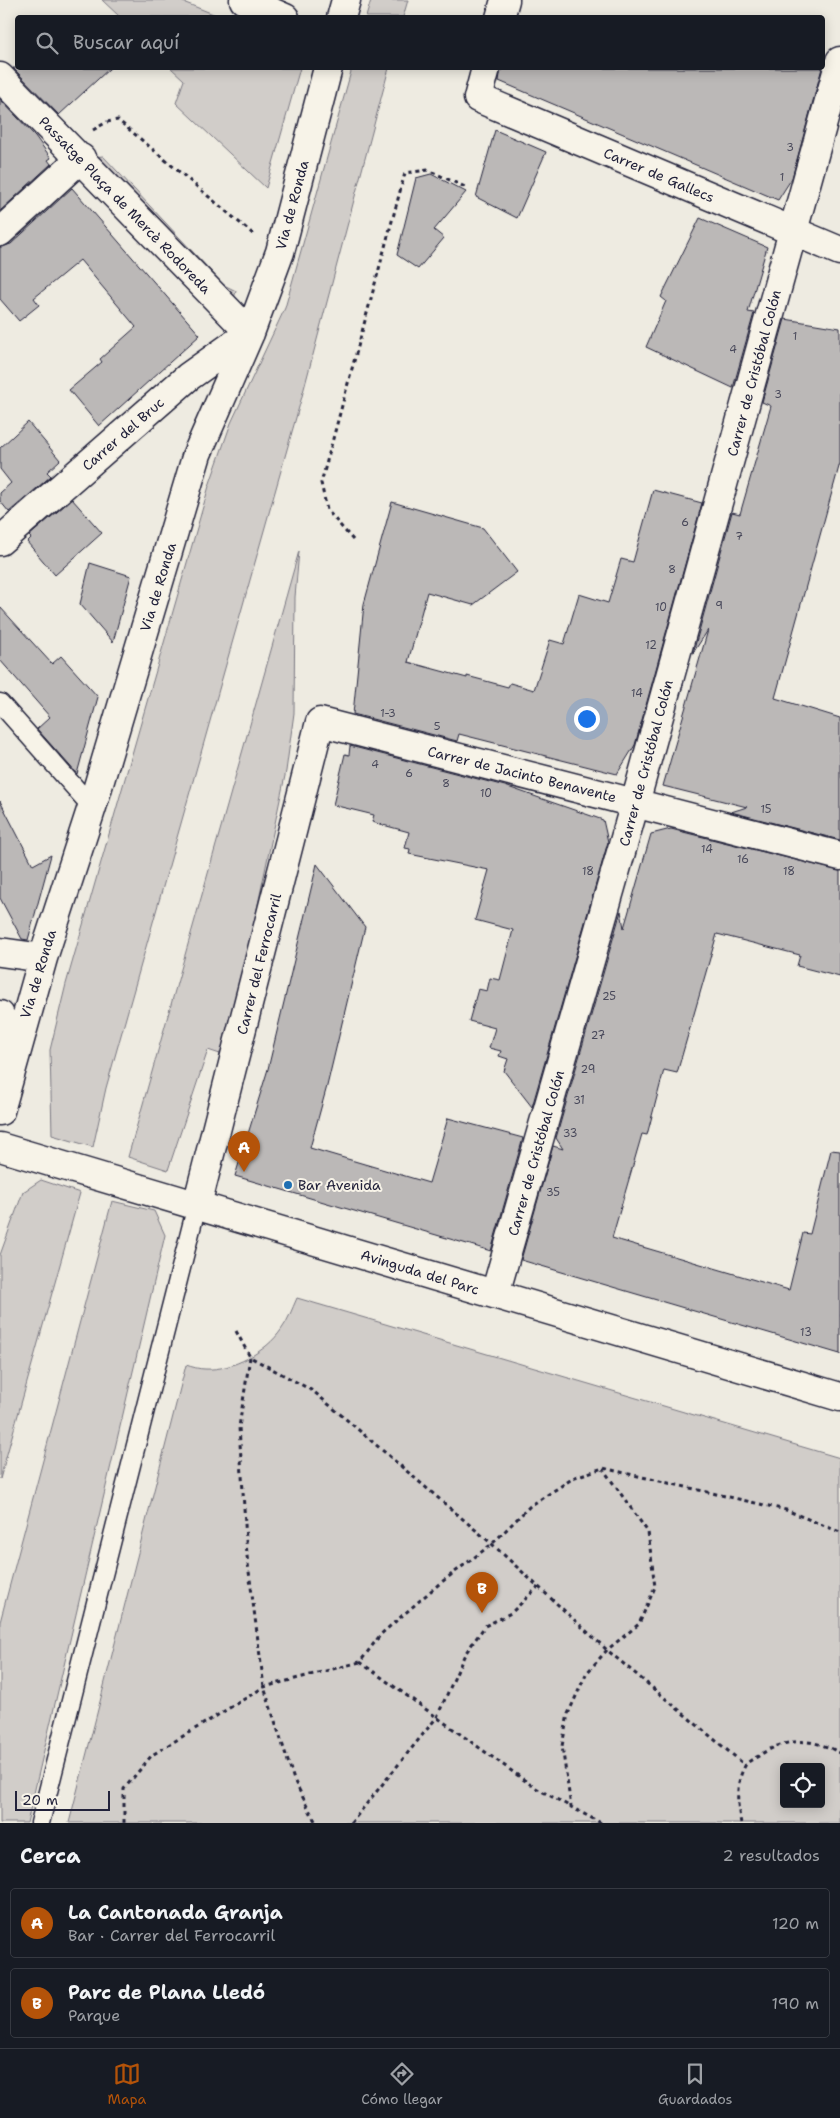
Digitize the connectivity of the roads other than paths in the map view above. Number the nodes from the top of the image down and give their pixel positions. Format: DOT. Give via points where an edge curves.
graph roads {
  1 [pos="244,0"];
  2 [pos="346,0"];
  3 [pos="505,0"];
  4 [pos="278,15"];
  5 [pos="342,15"];
  6 [pos="501,15"];
  7 [pos="840,61"];
  8 [pos="327,70"];
  9 [pos="485,70"];
  10 [pos="0,76"];
  11 [pos="81,158"];
  12 [pos="793,231"];
  13 [pos="0,232"];
  14 [pos="840,251"];
  15 [pos="250,333"];
  16 [pos="0,540"];
  17 [pos="0,703"];
  18 [pos="320,722"];
  19 [pos="635,803"];
  20 [pos="92,807"];
  21 [pos="840,856"];
  22 [pos="0,952"];
  23 [pos="43,958"];
  24 [pos="0,1015"];
  25 [pos="13,1059"];
  26 [pos="0,1111"];
  27 [pos="0,1147"];
  28 [pos="197,1206"];
  29 [pos="495,1294"];
  30 [pos="840,1397"];
  31 [pos="40,1823"];
  1 -- 4 [label="street"];
  2 -- 5 [label="street"];
  3 -- 6 [label="street"];
  7 -- 12 [label="street, Carrer de Cristóbal Colón"];
  8 -- 15 [label="street, Via de Ronda" via="280,252"];
  9 -- 12 [label="street, Carrer de Gallecs" via="478,98"];
  10 -- 11 [label="street, Passatge Plaça de Mercè Rodoreda"];
  11 -- 13 [label="street"];
  11 -- 15 [label="street, Passatge Plaça de Mercè Rodoreda"];
  12 -- 14 [label="street, Carrer de Gallecs"];
  12 -- 19 [label="street, Carrer de Cristóbal Colón"];
  15 -- 16 [label="street, Carrer del Bruc" via="188,377"];
  15 -- 20 [label="street, Via de Ronda" via="197,454"];
  17 -- 20 [label="lane"];
  18 -- 19 [label="street, Carrer de Jacinto Benavente"];
  18 -- 28 [label="street, Carrer del Ferrocarril"];
  19 -- 21 [label="street, Carrer de Jacinto Benavente"];
  19 -- 29 [label="street, Carrer de Cristóbal Colón"];
  20 -- 23 [label="street, Via de Ronda"];
  22 -- 23 [label="street"];
  23 -- 25 [label="street, Via de Ronda"];
  24 -- 25 [label="street"];
  25 -- 26 [label="street, Via de Ronda"];
  27 -- 28 [label="street, Avinguda del Parc"];
  28 -- 29 [label="street, Avinguda del Parc"];
  28 -- 31 [label="lane"];
  29 -- 30 [label="street, Avinguda del Parc"];
}
